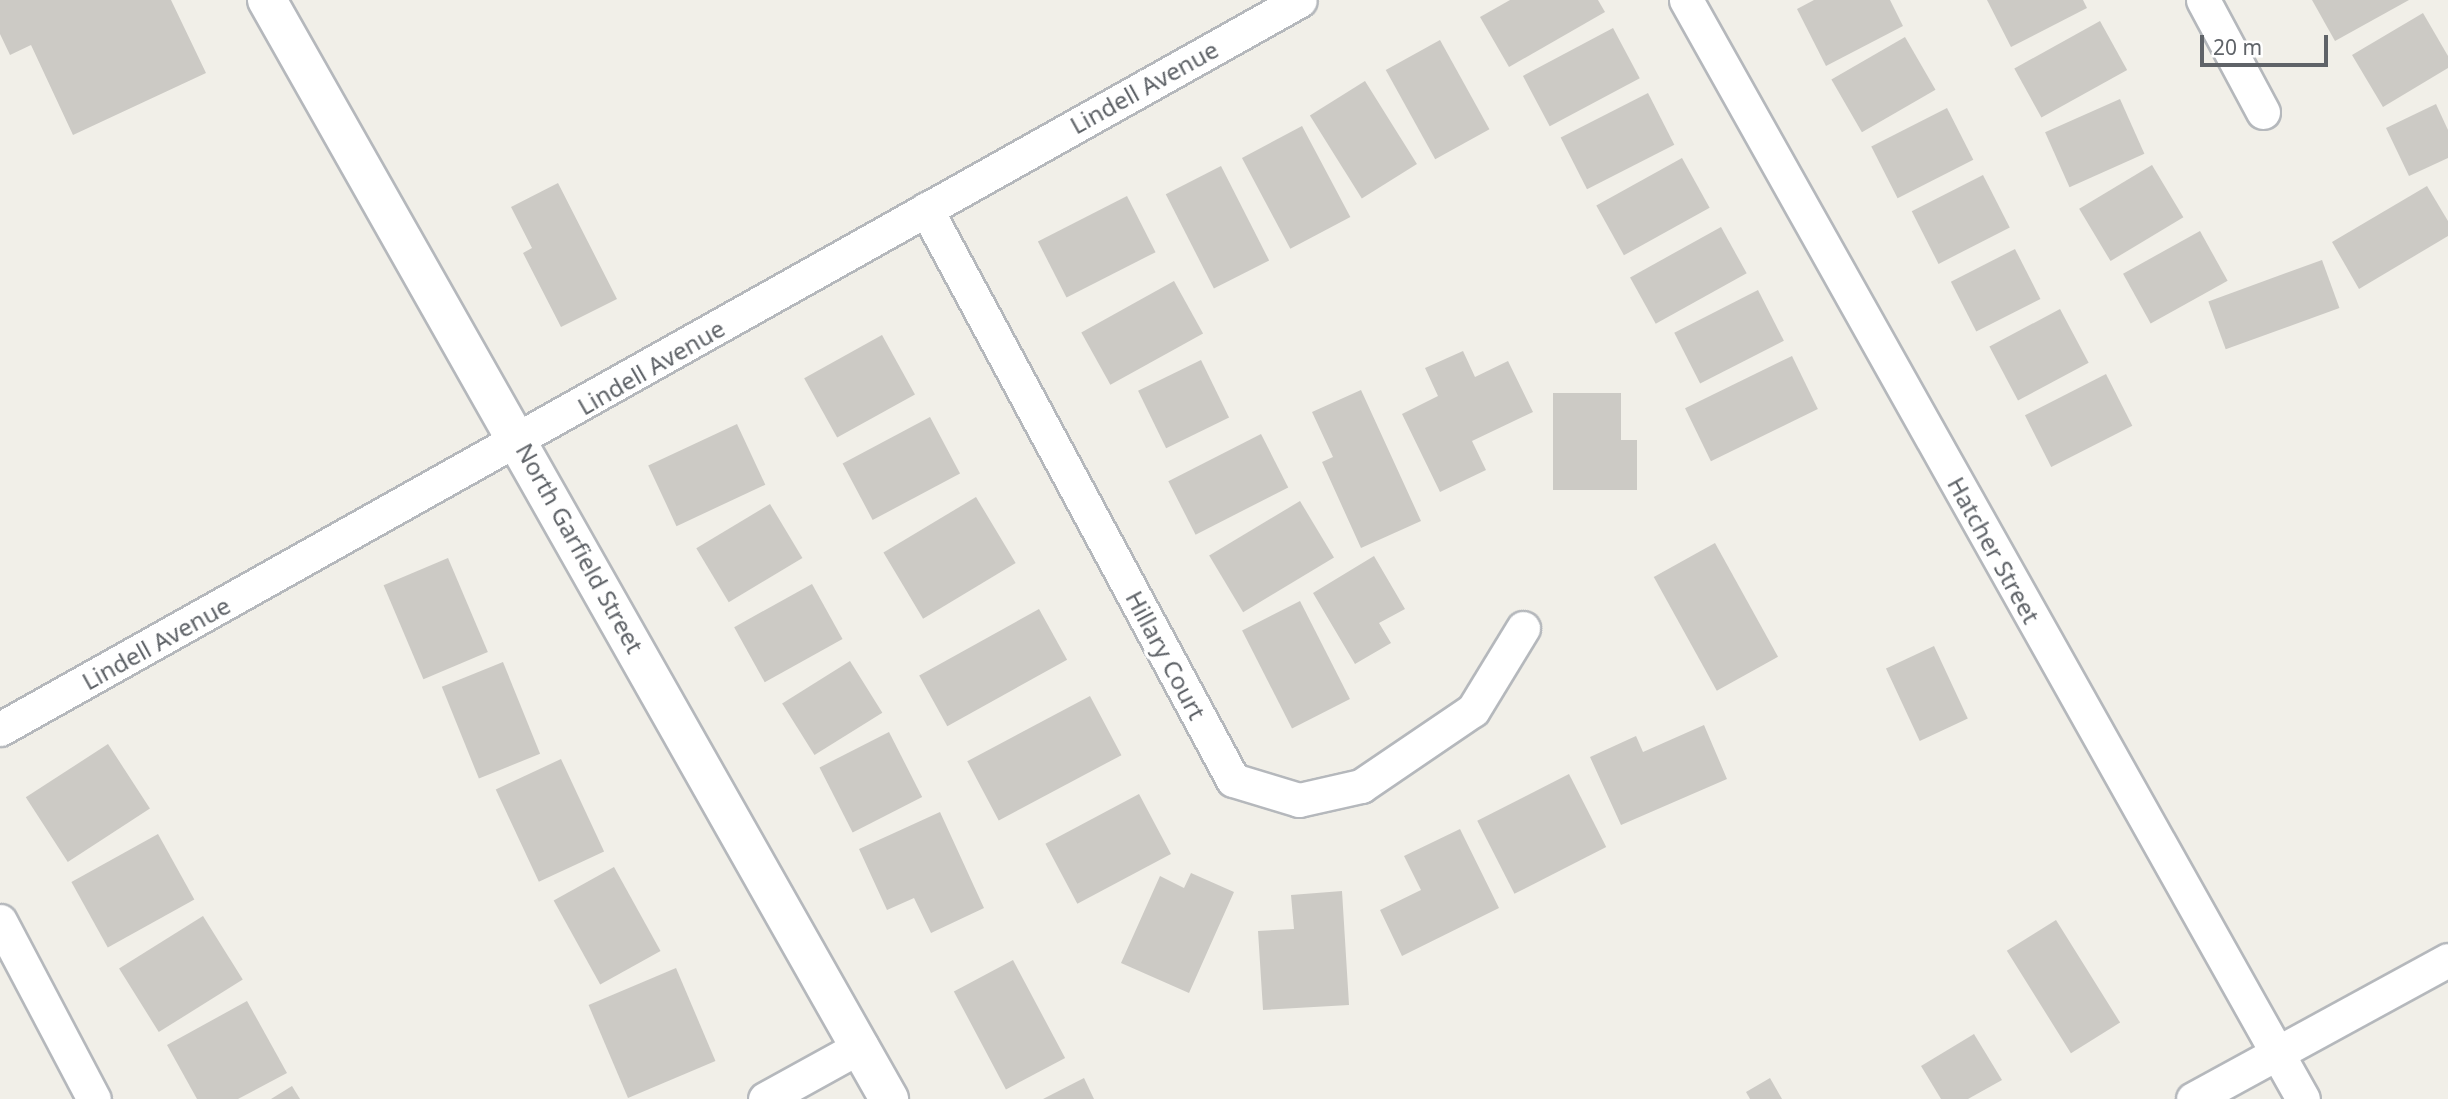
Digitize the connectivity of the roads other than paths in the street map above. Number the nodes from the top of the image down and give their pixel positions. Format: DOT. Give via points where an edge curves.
graph roads {
  1 [pos="267,0"];
  2 [pos="1300,0"];
  3 [pos="1686,0"];
  4 [pos="2203,0"];
  5 [pos="2263,112"];
  6 [pos="926,209"];
  7 [pos="520,442"];
  8 [pos="1523,628"];
  9 [pos="0,729"];
  10 [pos="0,921"];
  11 [pos="2448,960"];
  12 [pos="861,1046"];
  13 [pos="2277,1052"];
  14 [pos="94,1099"];
  15 [pos="765,1099"];
  16 [pos="889,1099"];
  17 [pos="2193,1099"];
  18 [pos="2303,1099"];
  1 -- 7 [label="street, North Garfield Street"];
  2 -- 6 [label="street, Lindell Avenue"];
  3 -- 13 [label="street, Hatcher Street"];
  4 -- 5 [label="street"];
  6 -- 7 [label="street, Lindell Avenue"];
  6 -- 8 [label="street, Hillary Court" via="1233,780 1299,800 1360,786 1474,710"];
  7 -- 9 [label="street, Lindell Avenue"];
  7 -- 12 [label="street, North Garfield Street"];
  10 -- 14 [label="street"];
  11 -- 13 [label="street"];
  12 -- 15 [label="street"];
  12 -- 16 [label="street, North Garfield Street"];
  13 -- 17 [label="street"];
  13 -- 18 [label="street, Hatcher Street"];
}
